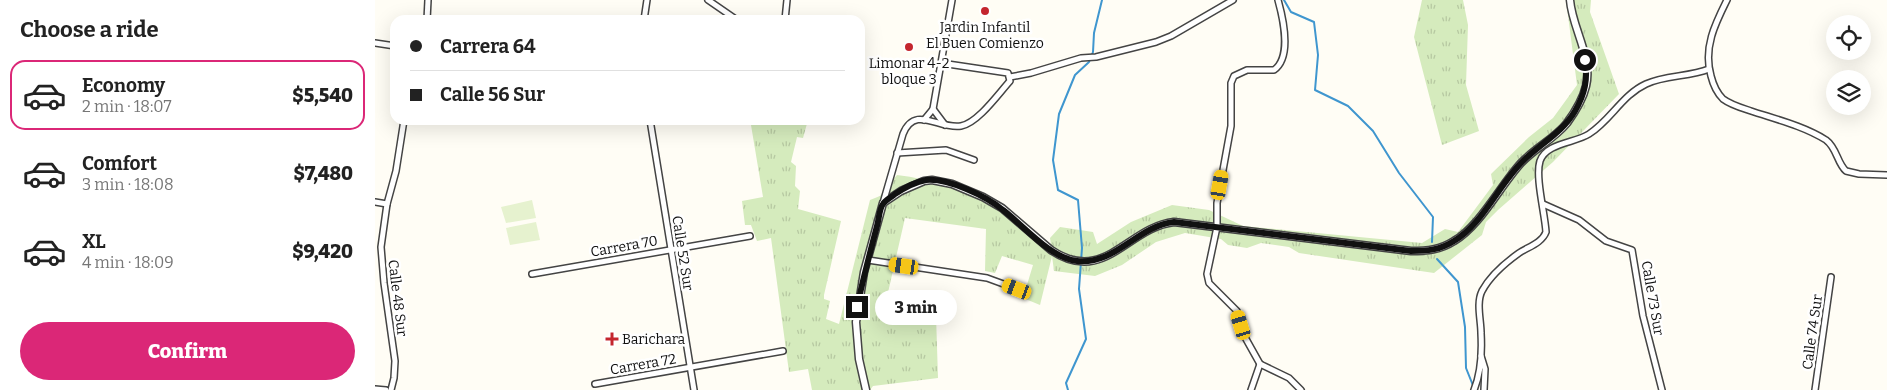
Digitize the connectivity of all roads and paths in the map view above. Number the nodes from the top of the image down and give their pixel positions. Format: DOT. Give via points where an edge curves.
graph roads {
  1 [pos="427,0"];
  2 [pos="647,0"];
  3 [pos="708,0"];
  4 [pos="787,0"];
  5 [pos="952,0"];
  6 [pos="1233,0"];
  7 [pos="1278,0"];
  8 [pos="1569,0"];
  9 [pos="1727,0"];
  10 [pos="427,15"];
  11 [pos="645,15"];
  12 [pos="730,15"];
  13 [pos="786,15"];
  14 [pos="375,43"];
  15 [pos="390,45"];
  16 [pos="941,63"];
  17 [pos="1709,69"];
  18 [pos="1010,77"];
  19 [pos="933,109"];
  20 [pos="924,120"];
  21 [pos="403,125"];
  22 [pos="651,125"];
  23 [pos="945,125"];
  24 [pos="897,153"];
  25 [pos="974,160"];
  26 [pos="1887,175"];
  27 [pos="375,202"];
  28 [pos="387,204"];
  29 [pos="883,204"];
  30 [pos="1543,204"];
  31 [pos="1217,227"];
  32 [pos="750,236"];
  33 [pos="671,250"];
  34 [pos="868,260"];
  35 [pos="532,274"];
  36 [pos="1831,278"];
  37 [pos="1017,289"];
  38 [pos="783,351"];
  39 [pos="1481,355"];
  40 [pos="1261,364"];
  41 [pos="690,367"];
  42 [pos="595,384"];
  43 [pos="1475,388"];
  44 [pos="375,389"];
  45 [pos="386,390"];
  46 [pos="391,390"];
  47 [pos="693,390"];
  48 [pos="867,390"];
  49 [pos="1251,390"];
  50 [pos="1301,390"];
  51 [pos="1484,390"];
  52 [pos="1662,390"];
  53 [pos="1815,390"];
  1 -- 10 [label="street"];
  2 -- 11 [label="street"];
  3 -- 12 [label="street"];
  4 -- 13 [label="street"];
  5 -- 16 [label="street"];
  6 -- 18 [label="street" via="1156,42"];
  7 -- 31 [label="street" via="1285,37 1281,63 1274,70 1240,72 1231,83 1231,126 1217,204"];
  8 -- 31 [label="street" via="1587,72 1583,96 1565,125 1522,162 1467,232 1455,241 1432,251 1401,250"];
  9 -- 17 [label="street" via="1711,36"];
  14 -- 15 [label="street"];
  16 -- 18 [label="street" via="1007,73"];
  16 -- 19 [label="street"];
  17 -- 26 [label="street" via="1717,92 1733,105 1823,139 1831,144 1846,171"];
  17 -- 30 [label="street" via="1647,83 1631,93 1590,133 1547,152 1540,162"];
  18 -- 23 [label="street" via="992,102 971,122 962,126"];
  19 -- 20 [label="street"];
  19 -- 23 [label="street"];
  20 -- 23 [label="street"];
  20 -- 24 [label="street" via="914,120 906,127"];
  21 -- 28 [label="street, Calle 48 Sur"];
  22 -- 33 [label="street, Calle 52 Sur"];
  24 -- 25 [label="street" via="946,150"];
  24 -- 29 [label="street"];
  27 -- 28 [label="street"];
  28 -- 46 [label="street, Calle 48 Sur" via="381,256 395,361"];
  29 -- 31 [label="street" via="901,190 924,181 952,184 1001,208 1060,256 1084,261 1100,259 1164,223"];
  29 -- 34 [label="street"];
  30 -- 39 [label="street" via="1545,236 1502,267 1480,296"];
  30 -- 52 [label="street, Calle 73 Sur" via="1579,220 1606,241 1632,250 1643,316"];
  31 -- 40 [label="street" via="1207,279 1237,311 1246,339"];
  32 -- 33 [label="street, Carrera 70"];
  33 -- 35 [label="street, Carrera 70"];
  33 -- 41 [label="street, Calle 52 Sur"];
  34 -- 37 [label="street" via="987,278"];
  34 -- 48 [label="street" via="856,322 859,359"];
  36 -- 53 [label="street, Calle 74 Sur"];
  38 -- 41 [label="street, Carrera 72"];
  39 -- 43 [label="street"];
  39 -- 51 [label="street" via="1485,370"];
  40 -- 49 [label="street"];
  40 -- 50 [label="street" via="1289,378"];
  41 -- 42 [label="street, Carrera 72"];
  41 -- 47 [label="street, Calle 52 Sur"];
  44 -- 45 [label="street"];
}
